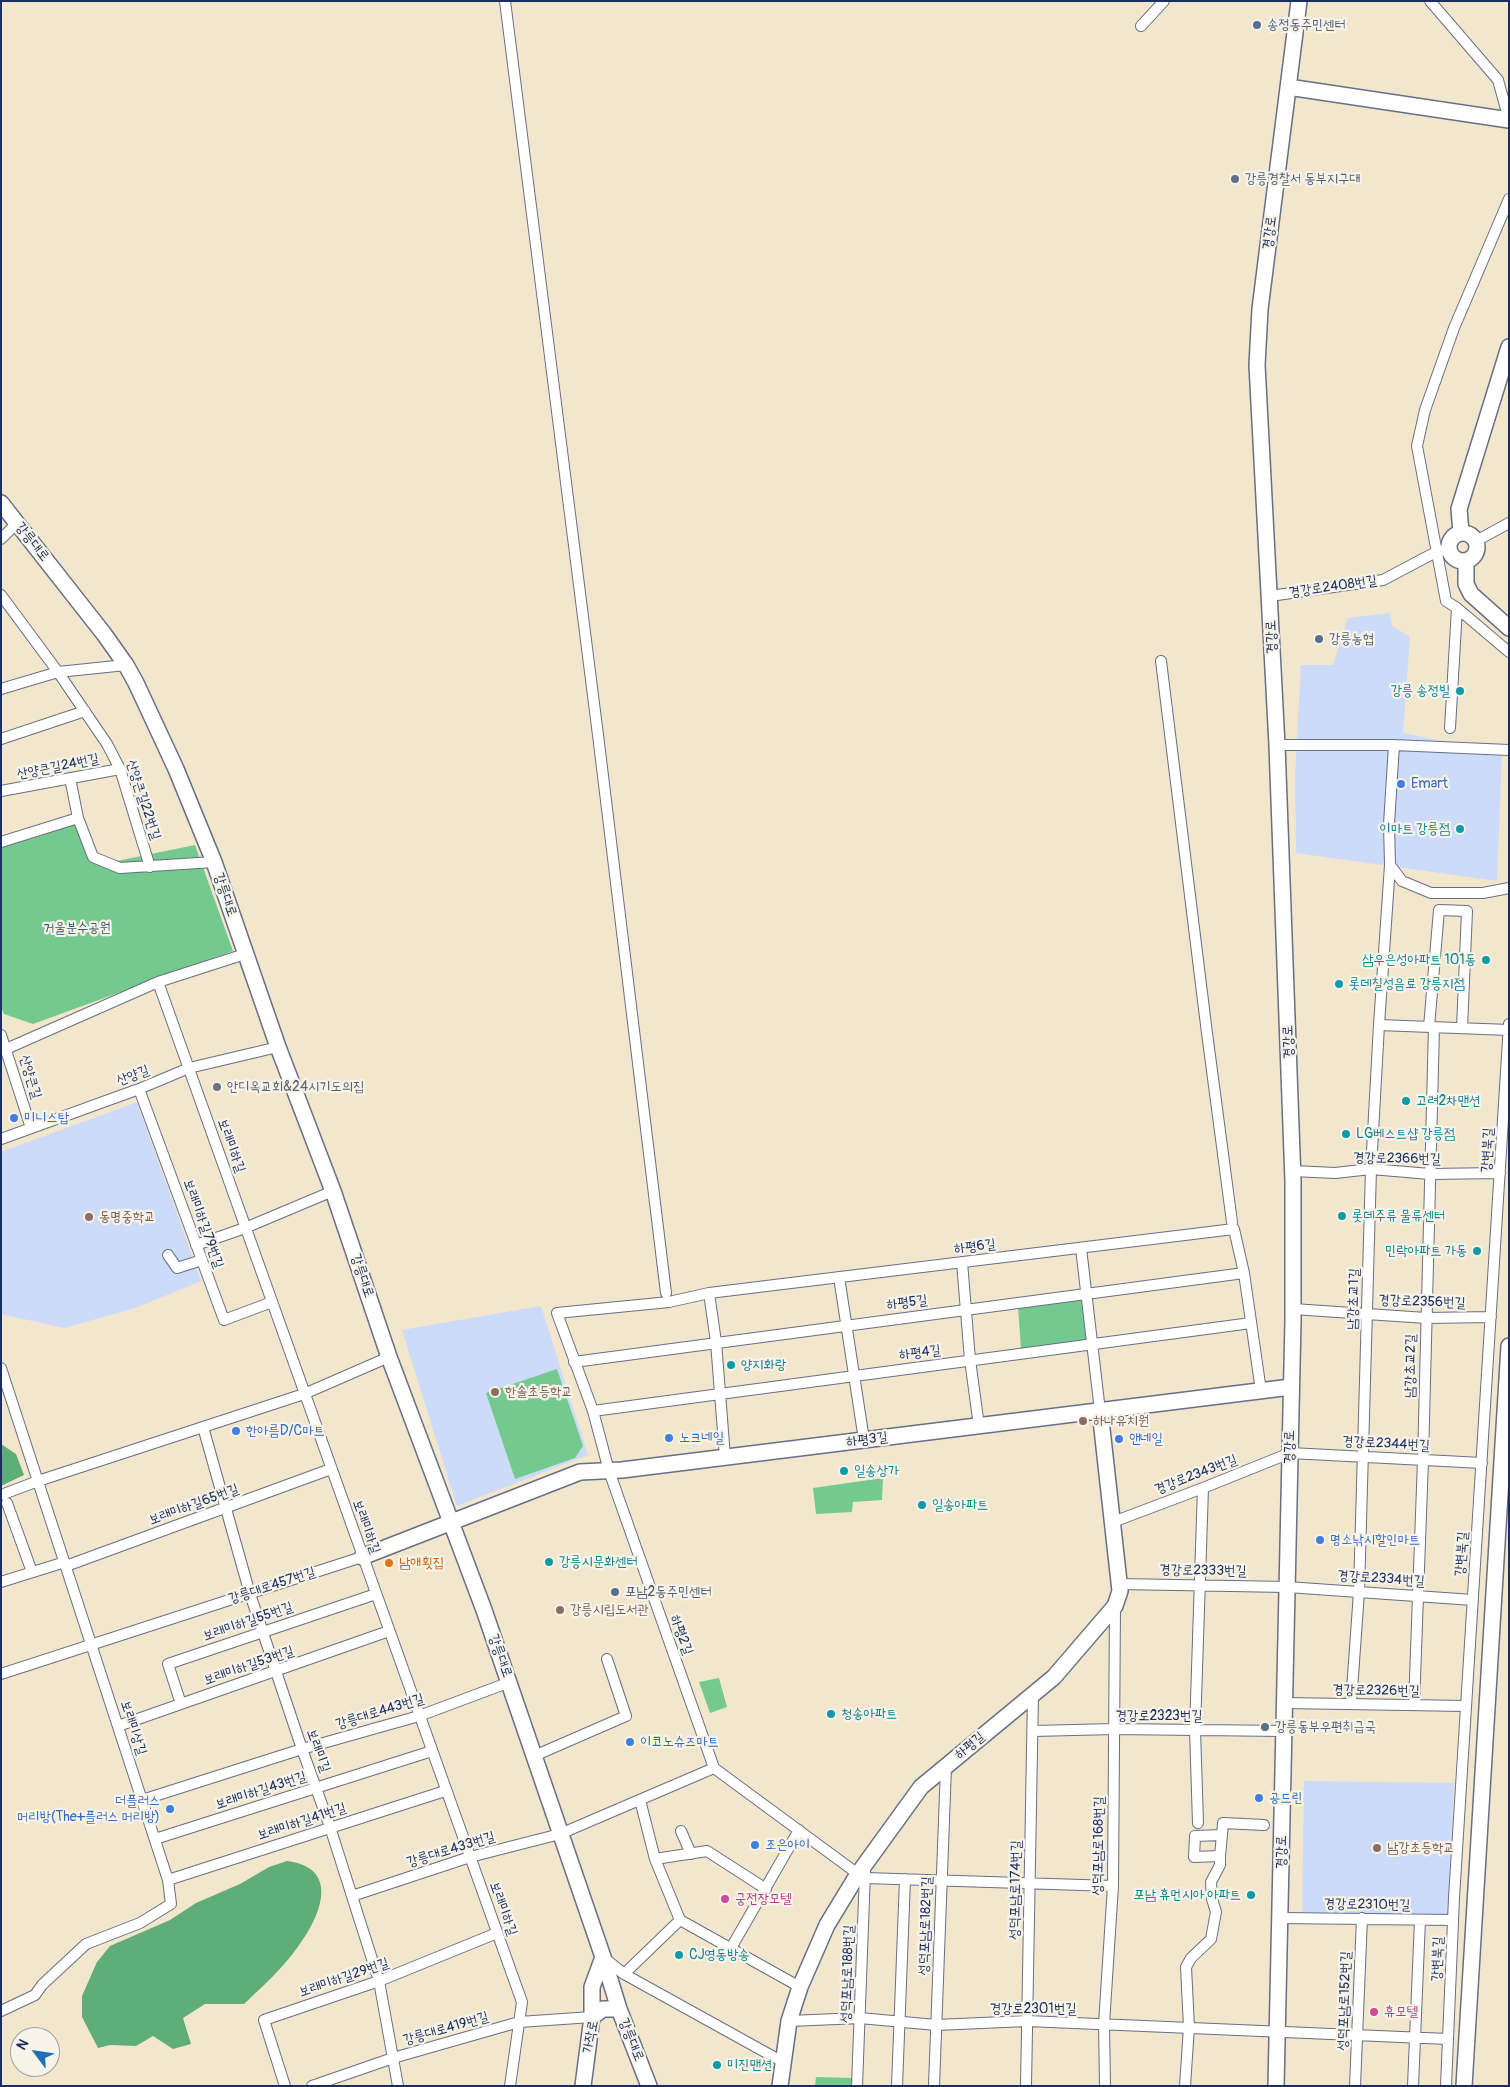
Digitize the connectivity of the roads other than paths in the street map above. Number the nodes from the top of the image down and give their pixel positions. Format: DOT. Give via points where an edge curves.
graph roads {
  1 [pos="506,1"];
  2 [pos="1164,1"];
  3 [pos="1299,1"];
  4 [pos="1430,1"];
  5 [pos="1141,26"];
  6 [pos="1288,87"];
  7 [pos="1509,120"];
  8 [pos="1509,199"];
  9 [pos="1509,347"];
  10 [pos="1,503"];
  11 [pos="17,523"];
  12 [pos="1509,523"];
  13 [pos="1461,532"];
  14 [pos="1,539"];
  15 [pos="1476,541"];
  16 [pos="1442,551"];
  17 [pos="1466,561"];
  18 [pos="1,595"];
  19 [pos="1270,596"];
  20 [pos="1457,608"];
  21 [pos="1509,628"];
  22 [pos="1509,652"];
  23 [pos="1161,661"];
  24 [pos="126,664"];
  25 [pos="58,672"];
  26 [pos="1,689"];
  27 [pos="85,711"];
  28 [pos="1450,728"];
  29 [pos="1,739"];
  30 [pos="1277,745"];
  31 [pos="1394,745"];
  32 [pos="1509,750"];
  33 [pos="120,769"];
  34 [pos="70,778"];
  35 [pos="1,791"];
  36 [pos="78,818"];
  37 [pos="1,842"];
  38 [pos="214,862"];
  39 [pos="1390,865"];
  40 [pos="150,867"];
  41 [pos="1509,888"];
  42 [pos="245,954"];
  43 [pos="158,982"];
  44 [pos="1509,1024"];
  45 [pos="1379,1025"];
  46 [pos="1431,1027"];
  47 [pos="1462,1028"];
  48 [pos="1508,1030"];
  49 [pos="1,1035"];
  50 [pos="278,1047"];
  51 [pos="6,1049"];
  52 [pos="188,1068"];
  53 [pos="139,1089"];
  54 [pos="31,1128"];
  55 [pos="1,1139"];
  56 [pos="1371,1169"];
  57 [pos="1293,1171"];
  58 [pos="1500,1173"];
  59 [pos="1430,1174"];
  60 [pos="333,1191"];
  61 [pos="1232,1222"];
  62 [pos="245,1228"];
  63 [pos="196,1245"];
  64 [pos="1081,1248"];
  65 [pos="168,1255"];
  66 [pos="202,1260"];
  67 [pos="962,1262"];
  68 [pos="1244,1273"];
  69 [pos="839,1277"];
  70 [pos="666,1293"];
  71 [pos="709,1293"];
  72 [pos="1086,1294"];
  73 [pos="272,1302"];
  74 [pos="966,1309"];
  75 [pos="1293,1309"];
  76 [pos="558,1313"];
  77 [pos="1367,1314"];
  78 [pos="1491,1317"];
  79 [pos="1426,1318"];
  80 [pos="1251,1323"];
  81 [pos="847,1325"];
  82 [pos="716,1342"];
  83 [pos="1092,1344"];
  84 [pos="1509,1346"];
  85 [pos="389,1357"];
  86 [pos="970,1360"];
  87 [pos="574,1362"];
  88 [pos="1,1368"];
  89 [pos="854,1375"];
  90 [pos="1291,1387"];
  91 [pos="1261,1391"];
  92 [pos="720,1393"];
  93 [pos="304,1394"];
  94 [pos="593,1411"];
  95 [pos="1100,1411"];
  96 [pos="979,1426"];
  97 [pos="203,1427"];
  98 [pos="864,1440"];
  99 [pos="1290,1453"];
  100 [pos="725,1457"];
  101 [pos="1363,1457"];
  102 [pos="1423,1460"];
  103 [pos="1482,1463"];
  104 [pos="331,1469"];
  105 [pos="609,1471"];
  106 [pos="38,1481"];
  107 [pos="1203,1488"];
  108 [pos="4,1499"];
  109 [pos="226,1508"];
  110 [pos="450,1521"];
  111 [pos="1112,1522"];
  112 [pos="362,1556"];
  113 [pos="65,1564"];
  114 [pos="32,1572"];
  115 [pos="1,1582"];
  116 [pos="1119,1584"];
  117 [pos="1199,1585"];
  118 [pos="1287,1586"];
  119 [pos="1359,1592"];
  120 [pos="250,1594"];
  121 [pos="376,1594"];
  122 [pos="1419,1596"];
  123 [pos="1473,1600"];
  124 [pos="1115,1606"];
  125 [pos="389,1631"];
  126 [pos="263,1632"];
  127 [pos="91,1644"];
  128 [pos="607,1659"];
  129 [pos="276,1671"];
  130 [pos="1,1674"];
  131 [pos="510,1682"];
  132 [pos="1033,1694"];
  133 [pos="1285,1703"];
  134 [pos="181,1704"];
  135 [pos="1351,1704"];
  136 [pos="1414,1705"];
  137 [pos="1466,1706"];
  138 [pos="419,1716"];
  139 [pos="118,1726"];
  140 [pos="1114,1730"];
  141 [pos="1195,1730"];
  142 [pos="1032,1731"];
  143 [pos="1284,1731"];
  144 [pos="302,1749"];
  145 [pos="432,1751"];
  146 [pos="534,1756"];
  147 [pos="946,1766"];
  148 [pos="714,1768"];
  149 [pos="317,1788"];
  150 [pos="445,1791"];
  151 [pos="142,1800"];
  152 [pos="640,1800"];
  153 [pos="1198,1823"];
  154 [pos="1264,1826"];
  155 [pos="330,1827"];
  156 [pos="799,1830"];
  157 [pos="681,1832"];
  158 [pos="560,1834"];
  159 [pos="1222,1835"];
  160 [pos="154,1839"];
  161 [pos="691,1854"];
  162 [pos="1220,1856"];
  163 [pos="470,1857"];
  164 [pos="655,1859"];
  165 [pos="863,1872"];
  166 [pos="905,1878"];
  167 [pos="942,1879"];
  168 [pos="168,1880"];
  169 [pos="1030,1883"];
  170 [pos="1113,1886"];
  171 [pos="766,1889"];
  172 [pos="352,1896"];
  173 [pos="1280,1918"];
  174 [pos="1362,1918"];
  175 [pos="680,1920"];
  176 [pos="1420,1920"];
  177 [pos="1453,1920"];
  178 [pos="497,1933"];
  179 [pos="731,1948"];
  180 [pos="603,1957"];
  181 [pos="624,1974"];
  182 [pos="379,1981"];
  183 [pos="800,1987"];
  184 [pos="619,2009"];
  185 [pos="1,2011"];
  186 [pos="592,2017"];
  187 [pos="860,2018"];
  188 [pos="788,2020"];
  189 [pos="1027,2021"];
  190 [pos="519,2022"];
  191 [pos="900,2022"];
  192 [pos="1104,2024"];
  193 [pos="936,2025"];
  194 [pos="1189,2028"];
  195 [pos="1277,2030"];
  196 [pos="1357,2035"];
  197 [pos="1414,2038"];
  198 [pos="1448,2039"];
  199 [pos="394,2058"];
  200 [pos="783,2062"];
  201 [pos="285,2086"];
  202 [pos="312,2086"];
  203 [pos="398,2086"];
  204 [pos="510,2086"];
  205 [pos="583,2086"];
  206 [pos="649,2086"];
  207 [pos="780,2086"];
  208 [pos="857,2086"];
  209 [pos="897,2086"];
  210 [pos="934,2086"];
  211 [pos="1026,2086"];
  212 [pos="1105,2086"];
  213 [pos="1184,2086"];
  214 [pos="1276,2086"];
  215 [pos="1355,2086"];
  216 [pos="1413,2086"];
  217 [pos="1446,2086"];
  218 [pos="1464,2086"];
  1 -- 70 [label="street"];
  2 -- 5 [label="street"];
  3 -- 6 [label="street, 경강로"];
  4 -- 7 [label="street" via="1498,80"];
  6 -- 7 [label="street"];
  6 -- 19 [label="street, 경강로" via="1260,309 1257,366"];
  8 -- 16 [label="street" via="1454,328 1417,446"];
  9 -- 13 [label="street" via="1459,509"];
  10 -- 11 [label="street, 강릉대로"];
  11 -- 14 [label="street"];
  11 -- 24 [label="street, 강릉대로"];
  12 -- 15 [label="street"];
  13 -- 15 [label="street" via="1470,534"];
  13 -- 16 [label="street, 경강로2408번길" via="1453,536"];
  15 -- 17 [label="street" via="1476,551"];
  16 -- 17 [label="street" via="1456,560"];
  16 -- 19 [label="street, 경강로2408번길" via="1384,580"];
  16 -- 20 [label="street" via="1446,602"];
  17 -- 21 [label="street" via="1466,584 1471,594"];
  18 -- 25 [label="street, 산양큰길22번길"];
  19 -- 30 [label="street, 경강로"];
  20 -- 22 [label="street"];
  20 -- 28 [label="street"];
  23 -- 61 [label="street"];
  24 -- 25 [label="street"];
  24 -- 38 [label="street, 강릉대로" via="157,726"];
  25 -- 26 [label="street"];
  25 -- 27 [label="street, 산양큰길22번길"];
  27 -- 29 [label="street"];
  27 -- 33 [label="street, 산양큰길22번길"];
  30 -- 31 [label="street"];
  30 -- 57 [label="street, 경강로"];
  31 -- 32 [label="street"];
  31 -- 39 [label="street, 남강초교1길"];
  33 -- 34 [label="street, 산양큰길24번길"];
  33 -- 40 [label="street, 산양큰길22번길"];
  34 -- 35 [label="street, 산양큰길24번길"];
  34 -- 36 [label="street"];
  36 -- 37 [label="street"];
  36 -- 40 [label="street" via="92,858 120,868"];
  38 -- 40 [label="street"];
  38 -- 42 [label="street, 강릉대로"];
  39 -- 41 [label="street" via="1402,881 1431,893 1483,893"];
  39 -- 45 [label="street, 남강초교1길"];
  42 -- 43 [label="street"];
  42 -- 50 [label="street, 강릉대로"];
  43 -- 51 [label="street"];
  43 -- 52 [label="street, 보래미하길"];
  44 -- 48 [label="street, 강변북길"];
  45 -- 46 [label="street"];
  45 -- 56 [label="street, 남강초교1길"];
  46 -- 47 [label="street"];
  46 -- 47 [label="street, 남강초교2길" via="1439,910 1467,911"];
  46 -- 59 [label="street, 남강초교2길"];
  47 -- 48 [label="street"];
  48 -- 58 [label="street, 강변북길"];
  49 -- 51 [label="street, 산양큰길"];
  50 -- 52 [label="street, 산양길"];
  50 -- 60 [label="street, 강릉대로"];
  51 -- 54 [label="street, 산양큰길"];
  52 -- 53 [label="street, 산양길"];
  52 -- 62 [label="street, 보래미하길"];
  53 -- 54 [label="street, 산양길"];
  53 -- 63 [label="street, 보래미하길79번길"];
  54 -- 55 [label="street, 산양길"];
  56 -- 57 [label="street, 경강로2366번길" via="1335,1173"];
  56 -- 59 [label="street, 경강로2366번길"];
  56 -- 77 [label="street, 남강초교1길"];
  57 -- 75 [label="street, 경강로"];
  58 -- 59 [label="street, 경강로2366번길"];
  58 -- 78 [label="street, 강변북길"];
  59 -- 79 [label="street, 남강초교2길"];
  60 -- 62 [label="street"];
  60 -- 85 [label="street, 강릉대로"];
  62 -- 63 [label="street"];
  62 -- 73 [label="street, 보래미하길"];
  63 -- 66 [label="street, 보래미하길79번길"];
  64 -- 67 [label="street, 하평6길"];
  64 -- 68 [label="street, 하평6길" via="1234,1229"];
  64 -- 72 [label="street"];
  65 -- 66 [label="street" via="177,1268"];
  66 -- 73 [label="street, 보래미하길79번길" via="224,1320"];
  67 -- 69 [label="street, 하평6길"];
  67 -- 74 [label="street"];
  68 -- 72 [label="street, 하평5길"];
  68 -- 80 [label="street, 하평6길"];
  69 -- 71 [label="street, 하평6길"];
  69 -- 81 [label="street"];
  71 -- 76 [label="street, 하평6길" via="669,1302"];
  71 -- 82 [label="street"];
  72 -- 74 [label="street, 하평5길"];
  72 -- 83 [label="street"];
  73 -- 93 [label="street, 보래미하길"];
  74 -- 81 [label="street, 하평5길"];
  74 -- 86 [label="street"];
  75 -- 77 [label="street, 경강로2356번길"];
  75 -- 90 [label="street, 경강로"];
  76 -- 87 [label="street, 하평2길"];
  77 -- 79 [label="street, 경강로2356번길"];
  77 -- 101 [label="street, 남강초교1길"];
  78 -- 79 [label="street, 경강로2356번길"];
  78 -- 103 [label="street, 강변북길"];
  79 -- 102 [label="street, 남강초교2길"];
  80 -- 83 [label="street, 하평4길"];
  80 -- 91 [label="street, 하평6길"];
  81 -- 82 [label="street, 하평5길"];
  81 -- 89 [label="street"];
  82 -- 87 [label="street, 하평5길"];
  82 -- 92 [label="street"];
  83 -- 86 [label="street, 하평4길"];
  83 -- 95 [label="street"];
  84 -- 218 [label="street"];
  85 -- 93 [label="street"];
  85 -- 110 [label="street, 강릉대로"];
  86 -- 89 [label="street, 하평4길"];
  86 -- 96 [label="street"];
  87 -- 94 [label="street, 하평2길"];
  88 -- 106 [label="street, 보래미상길"];
  89 -- 92 [label="street, 하평4길"];
  89 -- 98 [label="street"];
  90 -- 91 [label="street, 하평3길"];
  90 -- 99 [label="street, 경강로"];
  91 -- 95 [label="street, 하평3길"];
  92 -- 94 [label="street, 하평4길"];
  92 -- 100 [label="street"];
  93 -- 97 [label="street"];
  93 -- 104 [label="street, 보래미하길"];
  94 -- 105 [label="street, 하평2길"];
  95 -- 96 [label="street, 하평3길"];
  95 -- 111 [label="street"];
  96 -- 98 [label="street, 하평3길"];
  97 -- 106 [label="street"];
  97 -- 109 [label="street, 보래미길"];
  98 -- 100 [label="street, 하평3길"];
  99 -- 101 [label="street, 경강로2344번길"];
  99 -- 107 [label="street, 경강로2343번길"];
  99 -- 118 [label="street, 경강로"];
  100 -- 105 [label="street, 하평3길"];
  101 -- 102 [label="street, 경강로2344번길"];
  101 -- 119 [label="street, 남강초교1길"];
  102 -- 103 [label="street, 경강로2344번길"];
  102 -- 122 [label="street, 남강초교2길"];
  103 -- 123 [label="street, 강변북길"];
  104 -- 109 [label="street, 보래미하길65번길"];
  104 -- 112 [label="street, 보래미하길"];
  105 -- 110 [label="street, 하평3길" via="580,1472"];
  105 -- 148 [label="street, 하평2길"];
  106 -- 108 [label="street"];
  106 -- 113 [label="street, 보래미상길"];
  107 -- 111 [label="street, 경강로2343번길"];
  107 -- 117 [label="street"];
  108 -- 114 [label="street"];
  109 -- 113 [label="street, 보래미하길65번길"];
  109 -- 120 [label="street, 보래미길"];
  110 -- 112 [label="street, 강릉대로457번길"];
  110 -- 131 [label="street, 강릉대로"];
  111 -- 116 [label="street"];
  112 -- 120 [label="street, 강릉대로457번길"];
  112 -- 121 [label="street, 보래미하길"];
  113 -- 114 [label="street, 보래미하길65번길"];
  113 -- 127 [label="street, 보래미상길"];
  114 -- 115 [label="street, 보래미하길65번길"];
  116 -- 117 [label="street, 경강로2333번길"];
  116 -- 124 [label="street"];
  117 -- 118 [label="street, 경강로2333번길"];
  117 -- 141 [label="street"];
  118 -- 119 [label="street, 경강로2334번길"];
  118 -- 133 [label="street, 경강로"];
  119 -- 122 [label="street, 경강로2334번길"];
  119 -- 135 [label="street, 남강초교1길"];
  120 -- 126 [label="street, 보래미길"];
  120 -- 127 [label="street, 강릉대로457번길"];
  121 -- 125 [label="street, 보래미하길"];
  121 -- 126 [label="street, 보래미하길55번길"];
  122 -- 123 [label="street, 경강로2334번길"];
  122 -- 136 [label="street, 남강초교2길"];
  123 -- 137 [label="street, 강변북길"];
  124 -- 132 [label="street, 하평길" via="1054,1677"];
  124 -- 140 [label="street, 성덕포남로168번길"];
  125 -- 129 [label="street, 보래미하길53번길"];
  125 -- 138 [label="street, 보래미하길"];
  126 -- 129 [label="street, 보래미길"];
  126 -- 134 [label="street, 보래미하길55번길" via="168,1664"];
  127 -- 130 [label="street, 강릉대로457번길"];
  127 -- 139 [label="street, 보래미상길"];
  128 -- 146 [label="street" via="626,1716"];
  129 -- 134 [label="street, 보래미하길53번길"];
  129 -- 144 [label="street, 보래미길"];
  131 -- 138 [label="street, 강릉대로443번길"];
  131 -- 146 [label="street, 강릉대로"];
  132 -- 142 [label="street, 성덕포남로174번길"];
  132 -- 147 [label="street, 하평길"];
  133 -- 135 [label="street, 경강로2326번길"];
  133 -- 143 [label="street, 경강로"];
  134 -- 139 [label="street, 보래미하길53번길"];
  135 -- 136 [label="street, 경강로2326번길"];
  136 -- 137 [label="street, 경강로2326번길"];
  137 -- 177 [label="street, 강변북길"];
  138 -- 144 [label="street, 강릉대로443번길"];
  138 -- 145 [label="street, 보래미하길"];
  139 -- 151 [label="street, 보래미상길"];
  140 -- 141 [label="street, 경강로2323번길"];
  140 -- 142 [label="street, 경강로2323번길"];
  140 -- 170 [label="street, 성덕포남로168번길"];
  141 -- 143 [label="street, 경강로2323번길"];
  141 -- 153 [label="street"];
  142 -- 169 [label="street, 성덕포남로174번길"];
  143 -- 173 [label="street, 경강로"];
  144 -- 149 [label="street, 보래미길"];
  144 -- 151 [label="street, 강릉대로443번길"];
  145 -- 149 [label="street, 보래미하길43번길"];
  145 -- 150 [label="street, 보래미하길"];
  146 -- 158 [label="street, 강릉대로"];
  147 -- 165 [label="street, 하평길" via="921,1787"];
  147 -- 167 [label="street, 성덕포남로182번길"];
  148 -- 152 [label="street, 강릉대로433번길"];
  148 -- 156 [label="street"];
  149 -- 155 [label="street, 보래미길"];
  149 -- 160 [label="street, 보래미하길43번길"];
  150 -- 155 [label="street, 보래미하길41번길"];
  150 -- 163 [label="street, 보래미하길"];
  151 -- 160 [label="street, 보래미상길"];
  152 -- 158 [label="street, 강릉대로433번길"];
  152 -- 164 [label="street"];
  154 -- 159 [label="street" via="1223,1823"];
  155 -- 168 [label="street, 보래미하길41번길"];
  155 -- 172 [label="street, 보래미길"];
  156 -- 165 [label="street"];
  156 -- 171 [label="street"];
  157 -- 161 [label="street"];
  158 -- 163 [label="street, 강릉대로433번길"];
  158 -- 180 [label="street, 강릉대로"];
  159 -- 162 [label="street"];
  159 -- 162 [label="street" via="1196,1836 1194,1857"];
  160 -- 168 [label="street, 보래미상길"];
  161 -- 164 [label="street"];
  161 -- 171 [label="street" via="707,1851"];
  162 -- 194 [label="street" via="1220,1865 1211,1882 1216,1912 1211,1939 1186,1967"];
  163 -- 172 [label="street, 강릉대로433번길"];
  163 -- 178 [label="street, 보래미하길"];
  164 -- 175 [label="street"];
  165 -- 166 [label="street"];
  165 -- 183 [label="street, 하평길" via="827,1925"];
  165 -- 187 [label="street, 성덕포남로188번길"];
  166 -- 167 [label="street"];
  166 -- 191 [label="street"];
  167 -- 169 [label="street"];
  167 -- 193 [label="street, 성덕포남로182번길"];
  168 -- 185 [label="street, 보래미상길" via="171,1904 140,1923 86,1944 42,1985 36,1995"];
  169 -- 170 [label="street"];
  169 -- 189 [label="street, 성덕포남로174번길"];
  170 -- 192 [label="street, 성덕포남로168번길"];
  171 -- 179 [label="street"];
  172 -- 182 [label="street, 보래미길"];
  173 -- 174 [label="street, 경강로2310번길"];
  173 -- 195 [label="street, 경강로"];
  174 -- 176 [label="street, 경강로2310번길"];
  174 -- 196 [label="street, 성덕포남로152번길"];
  175 -- 179 [label="street"];
  175 -- 181 [label="street"];
  176 -- 177 [label="street, 경강로2310번길"];
  176 -- 197 [label="street"];
  177 -- 198 [label="street, 강변북길"];
  178 -- 182 [label="street, 보래미하길29번길"];
  178 -- 190 [label="street, 보래미하길" via="522,2002"];
  179 -- 183 [label="street"];
  180 -- 181 [label="street"];
  180 -- 184 [label="street, 강릉대로"];
  180 -- 186 [label="street" via="592,1987"];
  181 -- 200 [label="street"];
  182 -- 199 [label="street, 보래미길"];
  182 -- 201 [label="street, 보래미하길29번길" via="264,2020"];
  183 -- 188 [label="street, 하평길"];
  184 -- 186 [label="street, 가작로" via="603,2009"];
  184 -- 206 [label="street, 강릉대로"];
  186 -- 190 [label="street, 강릉대로419번길"];
  186 -- 205 [label="street, 가작로"];
  187 -- 188 [label="street, 경강로2301번길"];
  187 -- 191 [label="street, 경강로2301번길"];
  187 -- 208 [label="street, 성덕포남로188번길"];
  188 -- 200 [label="street, 하평길"];
  189 -- 192 [label="street, 경강로2301번길"];
  189 -- 193 [label="street, 경강로2301번길"];
  189 -- 211 [label="street, 성덕포남로174번길"];
  190 -- 199 [label="street, 강릉대로419번길"];
  190 -- 204 [label="street, 보래미하길"];
  191 -- 193 [label="street, 경강로2301번길"];
  191 -- 209 [label="street"];
  192 -- 194 [label="street, 경강로2301번길"];
  192 -- 212 [label="street, 성덕포남로168번길"];
  193 -- 210 [label="street, 성덕포남로182번길"];
  194 -- 195 [label="street, 경강로2301번길"];
  194 -- 213 [label="street"];
  195 -- 196 [label="street, 경강로2301번길"];
  195 -- 214 [label="street, 경강로"];
  196 -- 197 [label="street, 경강로2301번길"];
  196 -- 215 [label="street, 성덕포남로152번길"];
  197 -- 198 [label="street, 경강로2301번길"];
  197 -- 216 [label="street"];
  198 -- 217 [label="street, 강변북길"];
  199 -- 202 [label="street, 강릉대로419번길"];
  199 -- 203 [label="street, 보래미길"];
  200 -- 207 [label="street, 하평길"];
}
